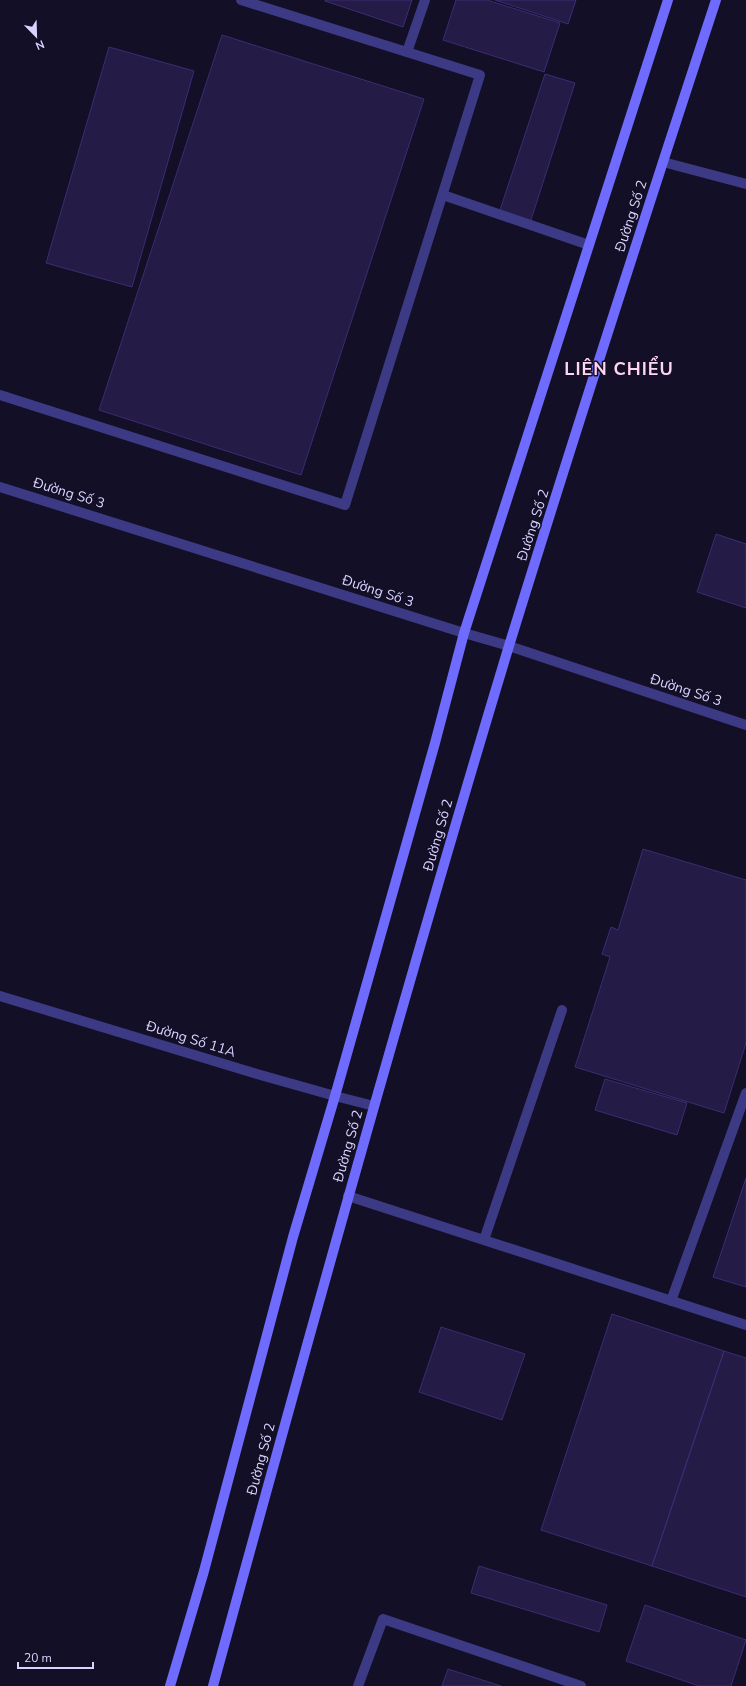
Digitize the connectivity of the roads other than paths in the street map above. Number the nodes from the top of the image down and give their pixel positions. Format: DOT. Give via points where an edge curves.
graph roads {
  1 [pos="241,0"];
  2 [pos="425,0"];
  3 [pos="668,0"];
  4 [pos="716,0"];
  5 [pos="407,52"];
  6 [pos="663,162"];
  7 [pos="746,184"];
  8 [pos="443,195"];
  9 [pos="589,245"];
  10 [pos="0,395"];
  11 [pos="0,486"];
  12 [pos="464,633"];
  13 [pos="509,646"];
  14 [pos="746,725"];
  15 [pos="0,996"];
  16 [pos="562,1010"];
  17 [pos="746,1093"];
  18 [pos="335,1096"];
  19 [pos="374,1106"];
  20 [pos="348,1196"];
  21 [pos="484,1240"];
  22 [pos="671,1301"];
  23 [pos="746,1325"];
  24 [pos="170,1686"];
  25 [pos="213,1686"];
  26 [pos="358,1686"];
  27 [pos="581,1686"];
  1 -- 5 [label="street"];
  2 -- 5 [label="street"];
  3 -- 9 [label="street, Đường Số 2"];
  4 -- 6 [label="street, Đường Số 2"];
  5 -- 8 [label="street" via="480,74"];
  6 -- 7 [label="street"];
  6 -- 13 [label="street, Đường Số 2"];
  8 -- 9 [label="street"];
  8 -- 10 [label="street" via="345,505"];
  9 -- 12 [label="street, Đường Số 2"];
  11 -- 12 [label="street, Đường Số 3"];
  12 -- 13 [label="street, Đường Số 3"];
  12 -- 18 [label="street, Đường Số 2"];
  13 -- 14 [label="street, Đường Số 3"];
  13 -- 19 [label="street, Đường Số 2"];
  15 -- 18 [label="street, Đường Số 11A"];
  16 -- 21 [label="street"];
  17 -- 22 [label="street"];
  18 -- 19 [label="street, Đường Số 11A"];
  18 -- 24 [label="street, Đường Số 2" via="293,1237 204,1571"];
  19 -- 20 [label="street, Đường Số 2"];
  20 -- 21 [label="street"];
  20 -- 25 [label="street, Đường Số 2"];
  21 -- 22 [label="street"];
  22 -- 23 [label="street"];
  26 -- 27 [label="street" via="383,1619"];
}
